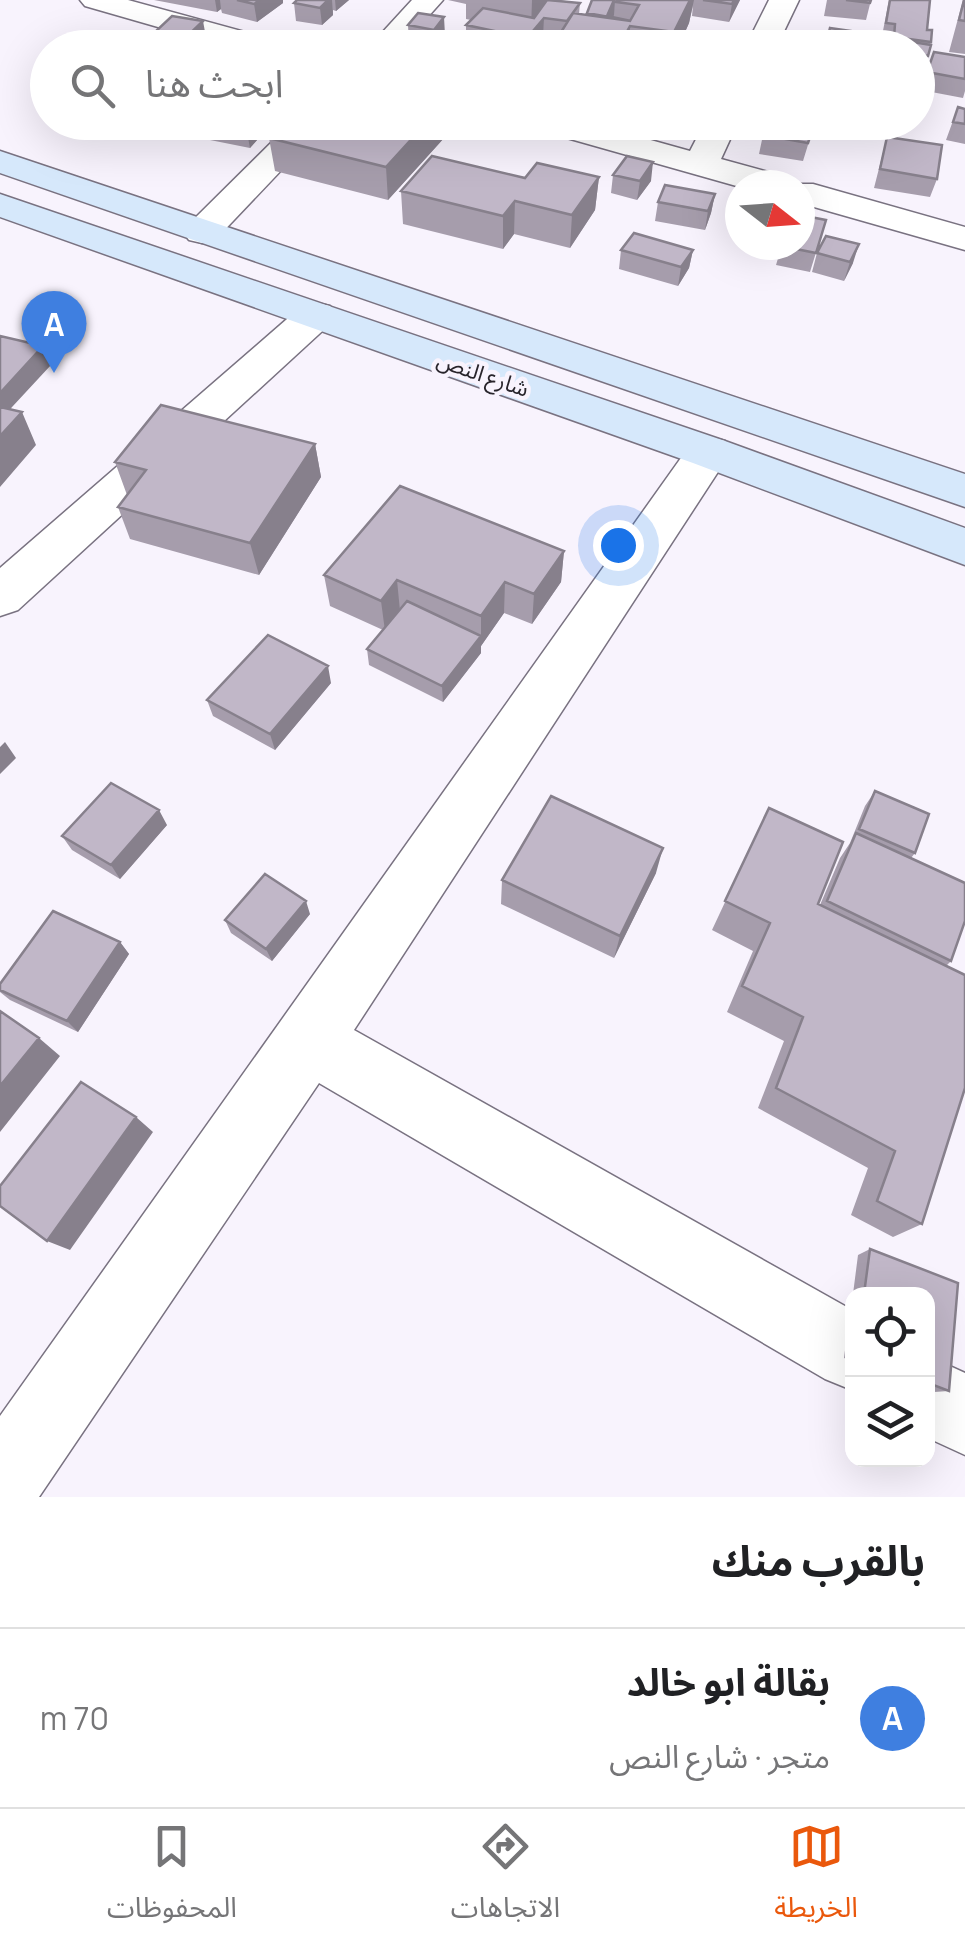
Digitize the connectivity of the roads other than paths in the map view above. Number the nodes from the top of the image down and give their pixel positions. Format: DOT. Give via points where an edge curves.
graph roads {
  1 [pos="93,0"];
  2 [pos="428,0"];
  3 [pos="784,0"];
  4 [pos="202,30"];
  5 [pos="400,30"];
  6 [pos="769,30"];
  7 [pos="294,140"];
  8 [pos="613,140"];
  9 [pos="713,140"];
  10 [pos="0,161"];
  11 [pos="701,164"];
  12 [pos="725,171"];
  13 [pos="815,196"];
  14 [pos="0,206"];
  15 [pos="202,232"];
  16 [pos="965,239"];
  17 [pos="316,315"];
  18 [pos="709,452"];
  19 [pos="965,492"];
  20 [pos="965,547"];
  21 [pos="0,597"];
  22 [pos="309,1041"];
  23 [pos="845,1348"];
  24 [pos="935,1398"];
  25 [pos="965,1416"];
  26 [pos="0,1484"];
  1 -- 4 [label="street"];
  2 -- 5 [label="street"];
  3 -- 6 [label="street"];
  7 -- 15 [label="street"];
  8 -- 11 [label="street"];
  9 -- 11 [label="street"];
  10 -- 15 [label="main road, شارع النص"];
  11 -- 12 [label="street"];
  13 -- 16 [label="street"];
  14 -- 17 [label="main road, شارع النص"];
  15 -- 19 [label="main road, شارع النص"];
  17 -- 18 [label="main road, شارع النص"];
  17 -- 21 [label="street"];
  18 -- 20 [label="main road, شارع النص"];
  18 -- 22 [label="street"];
  22 -- 23 [label="street"];
  22 -- 26 [label="street"];
  24 -- 25 [label="street"];
}
